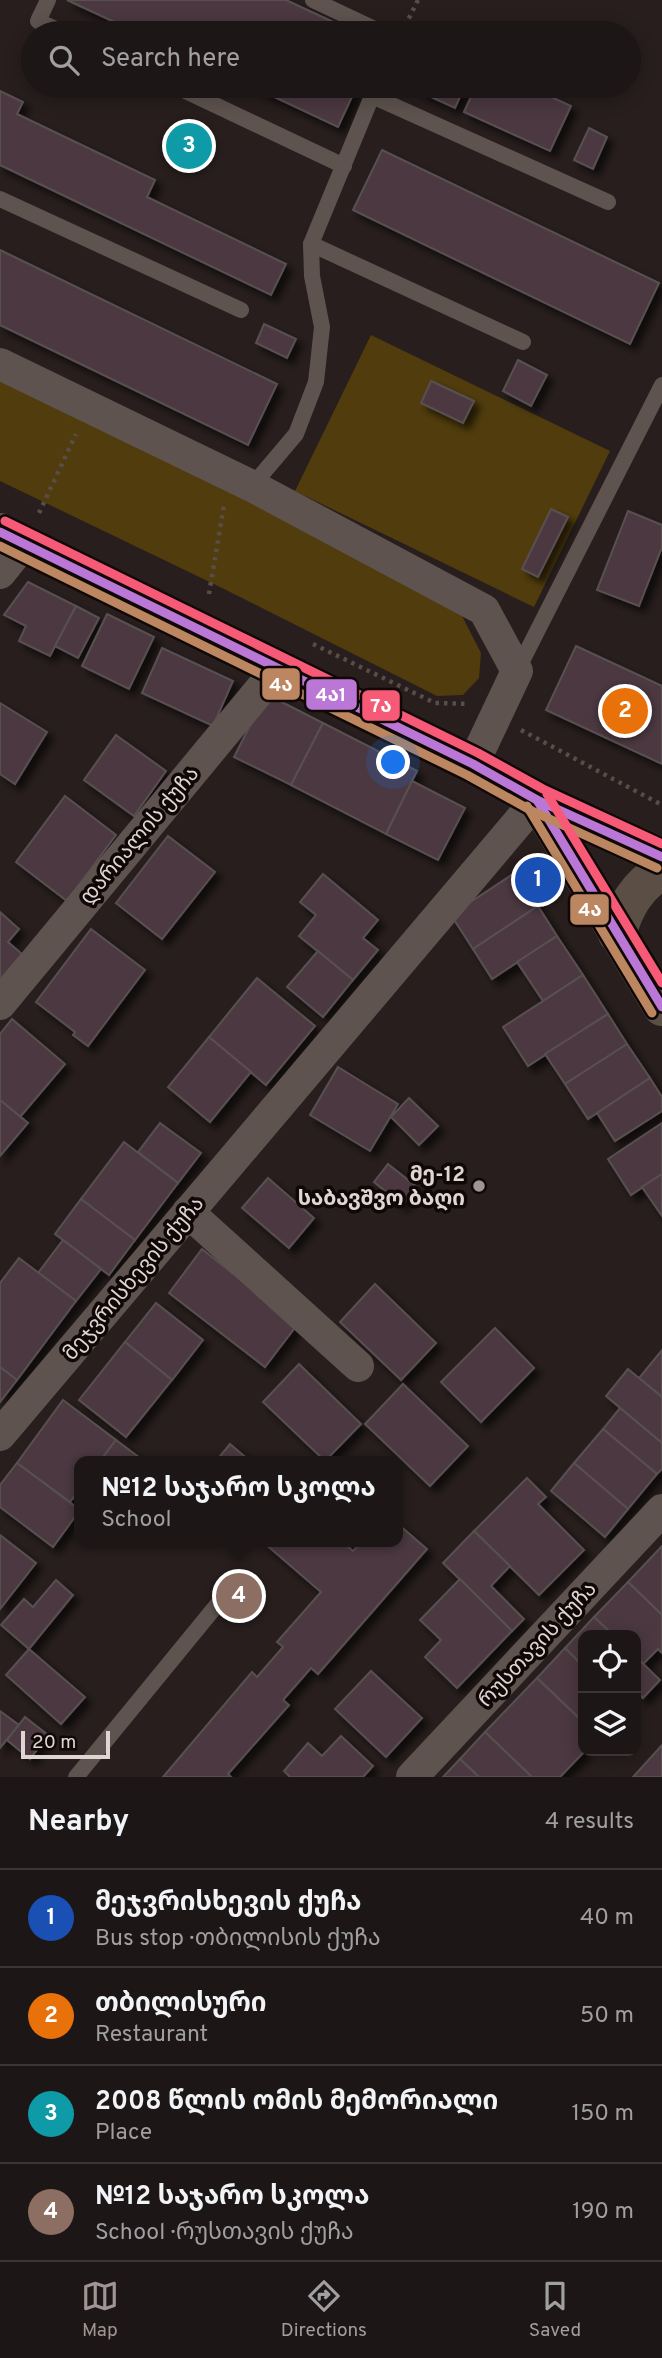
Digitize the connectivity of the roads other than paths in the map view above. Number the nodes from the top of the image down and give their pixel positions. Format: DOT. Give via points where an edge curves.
graph roads {
  1 [pos="48,0"];
  2 [pos="313,0"];
  3 [pos="38,21"];
  4 [pos="358,21"];
  5 [pos="200,98"];
  6 [pos="371,98"];
  7 [pos="389,98"];
  8 [pos="344,166"];
  9 [pos="0,199"];
  10 [pos="608,202"];
  11 [pos="311,244"];
  12 [pos="241,310"];
  13 [pos="523,342"];
  14 [pos="0,363"];
  15 [pos="662,385"];
  16 [pos="240,481"];
  17 [pos="29,523"];
  18 [pos="0,573"];
  19 [pos="279,667"];
  20 [pos="517,671"];
  21 [pos="473,764"];
  22 [pos="537,800"];
  23 [pos="662,857"];
  24 [pos="662,871"];
  25 [pos="617,934"];
  26 [pos="0,1004"];
  27 [pos="662,1007"];
  28 [pos="188,1212"];
  29 [pos="358,1366"];
  30 [pos="0,1435"];
  31 [pos="662,1510"];
  32 [pos="221,1600"];
  33 [pos="76,1777"];
  34 [pos="411,1777"];
  1 -- 3 [label="lane"];
  2 -- 4 [label="lane"];
  5 -- 8 [label="lane"];
  6 -- 8 [label="lane"];
  7 -- 10 [label="lane"];
  8 -- 11 [label="lane"];
  9 -- 12 [label="lane"];
  11 -- 13 [label="lane"];
  11 -- 16 [label="lane" via="322,327 316,382 296,434"];
  14 -- 16 [label="street"];
  15 -- 20 [label="lane"];
  16 -- 20 [label="street" via="484,610"];
  17 -- 18 [label="street"];
  17 -- 19 [label="main road"];
  19 -- 21 [label="main road"];
  19 -- 26 [label="street, დარიალის ქუჩა"];
  20 -- 21 [label="street"];
  21 -- 22 [label="main road"];
  22 -- 23 [label="main road"];
  22 -- 25 [label="main road"];
  22 -- 28 [label="street, მეჯვრისხევის ქუჩა"];
  24 -- 25 [label="main road" via="640,887 625,909"];
  25 -- 27 [label="main road"];
  28 -- 29 [label="street"];
  28 -- 30 [label="street, მეჯვრისხევის ქუჩა"];
  31 -- 34 [label="street, რუსთავის ქუჩა"];
  32 -- 33 [label="lane"];
}
